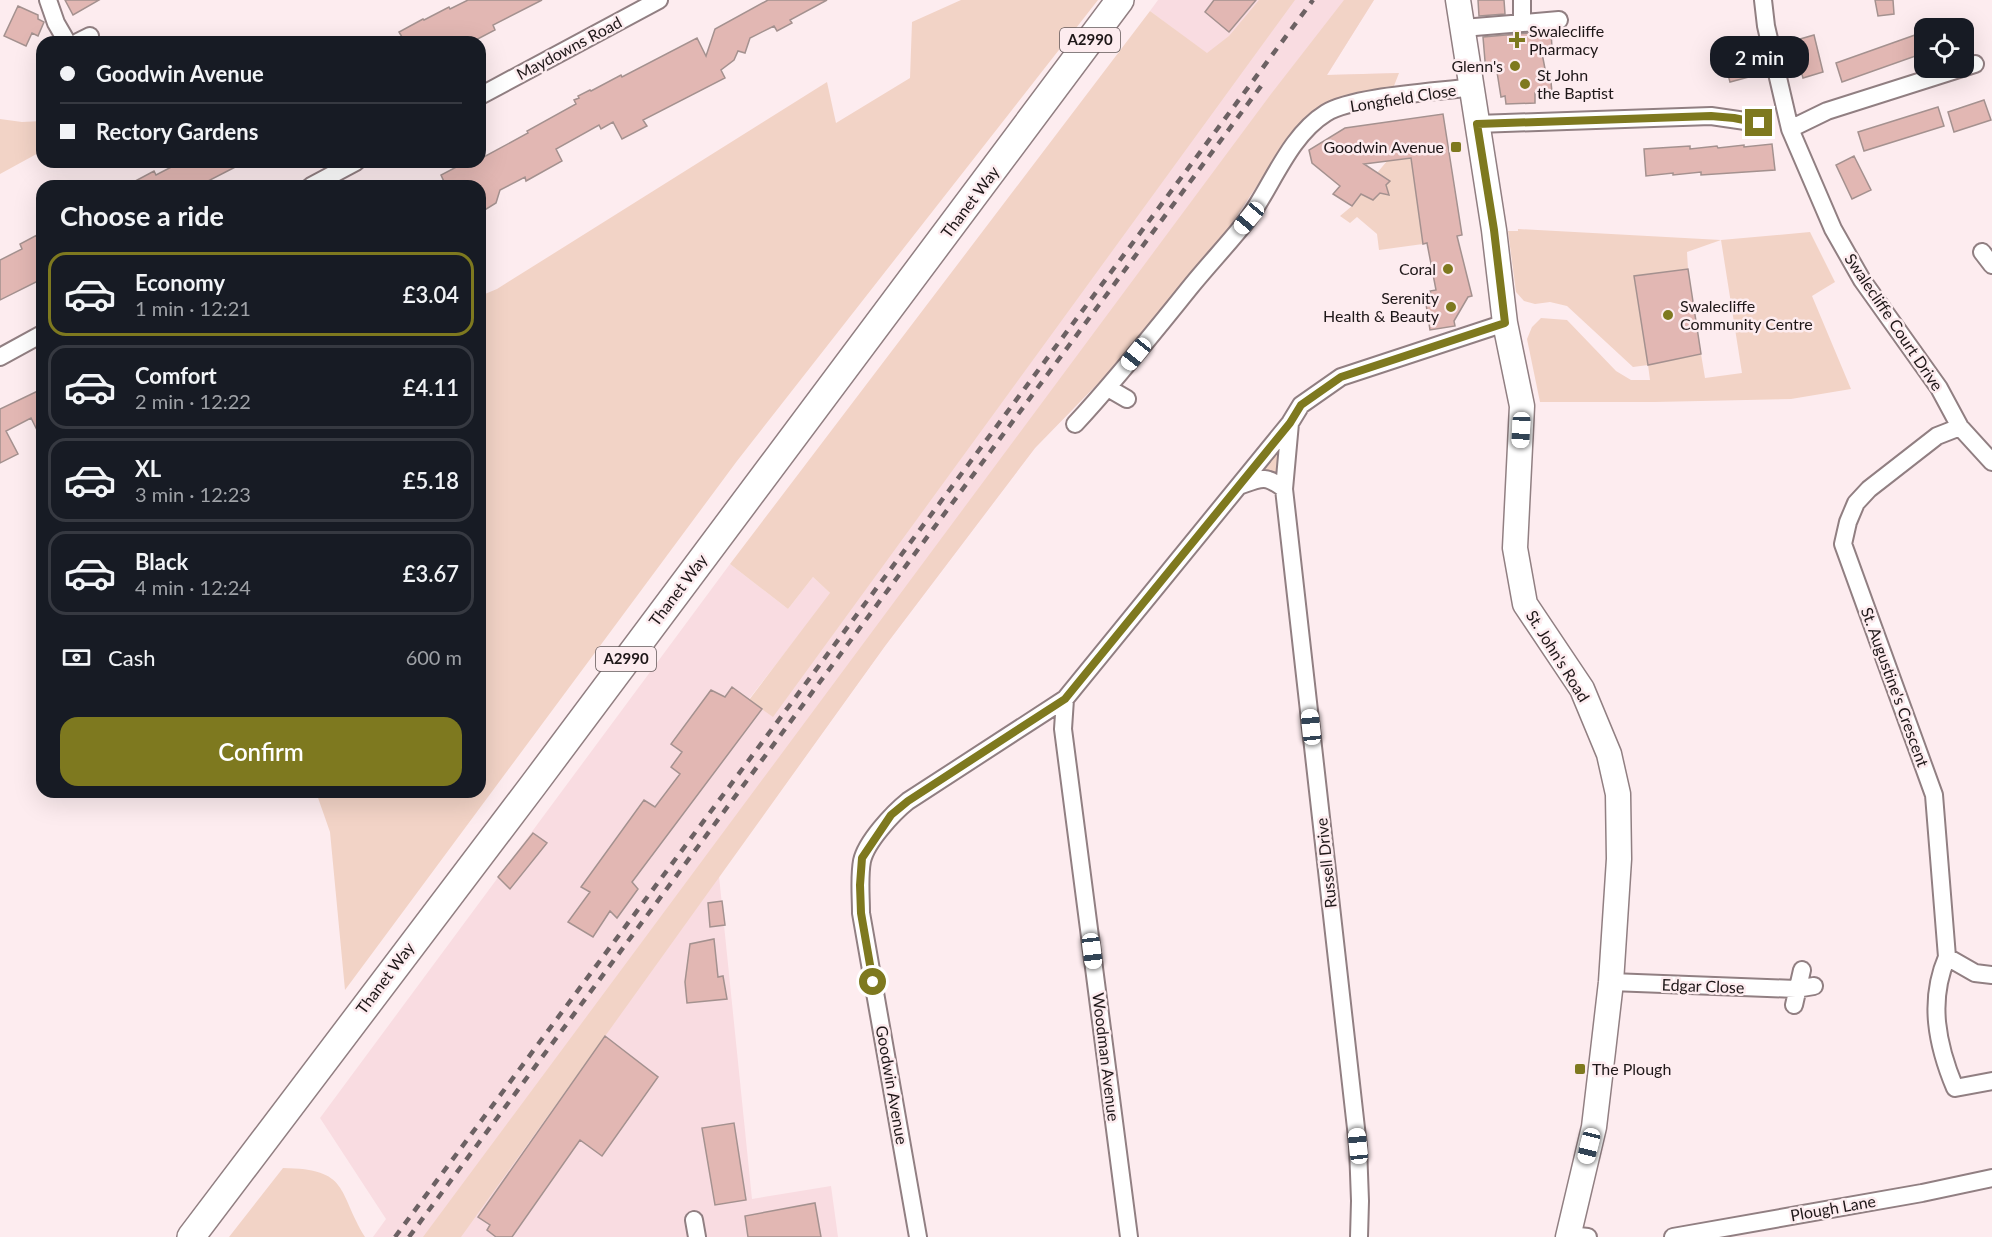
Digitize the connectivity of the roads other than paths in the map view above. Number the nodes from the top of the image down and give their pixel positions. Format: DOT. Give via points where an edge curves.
graph roads {
  1 [pos="48,0"];
  2 [pos="659,0"];
  3 [pos="1120,0"];
  4 [pos="1458,0"];
  5 [pos="1522,0"];
  6 [pos="1762,0"];
  7 [pos="1560,20"];
  8 [pos="1522,23"];
  9 [pos="1463,28"];
  10 [pos="64,36"];
  11 [pos="1975,64"];
  12 [pos="1473,87"];
  13 [pos="486,93"];
  14 [pos="1759,123"];
  15 [pos="1477,124"];
  16 [pos="1790,129"];
  17 [pos="345,168"];
  18 [pos="322,180"];
  19 [pos="1505,323"];
  20 [pos="36,337"];
  21 [pos="0,357"];
  22 [pos="1108,388"];
  23 [pos="1127,399"];
  24 [pos="1290,423"];
  25 [pos="1075,424"];
  26 [pos="1960,427"];
  27 [pos="1992,462"];
  28 [pos="1238,486"];
  29 [pos="1284,489"];
  30 [pos="1065,699"];
  31 [pos="1947,957"];
  32 [pos="1802,970"];
  33 [pos="1992,975"];
  34 [pos="1611,982"];
  35 [pos="1814,986"];
  36 [pos="1795,997"];
  37 [pos="1992,1081"];
  38 [pos="1992,1178"];
  39 [pos="694,1220"];
  40 [pos="1575,1236"];
  41 [pos="191,1237"];
  42 [pos="697,1237"];
  43 [pos="918,1237"];
  44 [pos="1129,1237"];
  45 [pos="1359,1237"];
  46 [pos="1673,1237"];
  1 -- 10 [label="street"];
  2 -- 13 [label="street, Maydowns Road"];
  3 -- 41 [label="main road, Thanet Way / A2990"];
  4 -- 9 [label="main road, St. John's Road"];
  5 -- 8 [label="street"];
  6 -- 16 [label="street, Swalecliffe Court Drive"];
  7 -- 8 [label="street"];
  8 -- 9 [label="street"];
  9 -- 12 [label="main road, St. John's Road"];
  11 -- 16 [label="street" via="1827,111"];
  12 -- 15 [label="main road, St. John's Road"];
  12 -- 22 [label="street, Longfield Close" via="1378,99 1344,106 1317,119 1273,175 1249,218"];
  14 -- 15 [label="street" via="1711,116"];
  15 -- 19 [label="main road, St. John's Road"];
  16 -- 26 [label="street, Swalecliffe Court Drive" via="1833,229 1939,388"];
  17 -- 18 [label="street"];
  19 -- 24 [label="street, Goodwin Avenue" via="1341,377 1301,405"];
  19 -- 34 [label="main road, St. John's Road" via="1522,406 1515,548 1524,604 1582,689 1609,754 1618,794 1619,859"];
  20 -- 21 [label="street"];
  22 -- 23 [label="street"];
  22 -- 25 [label="street, Longfield Close"];
  24 -- 28 [label="street, Goodwin Avenue"];
  24 -- 29 [label="street, Russell Drive"];
  26 -- 27 [label="street, Swalecliffe Court Drive"];
  26 -- 31 [label="street, St. Augustine's Crescent" via="1936,436 1869,489 1856,504 1843,544 1934,795"];
  28 -- 29 [label="street" via="1262,477"];
  28 -- 30 [label="street, Goodwin Avenue"];
  29 -- 45 [label="street, Russell Drive" via="1358,1146"];
  30 -- 43 [label="street, Goodwin Avenue" via="908,801 891,815 862,858 861,913"];
  30 -- 44 [label="street, Woodman Avenue" via="1063,729"];
  31 -- 33 [label="street" via="1976,973"];
  31 -- 37 [label="street" via="1936,1007 1946,1065 1955,1088"];
  32 -- 36 [label="street"];
  34 -- 36 [label="street, Edgar Close"];
  34 -- 40 [label="main road, St. John's Road" via="1594,1128"];
  35 -- 36 [label="street, Edgar Close"];
  38 -- 46 [label="street, Plough Lane"];
  39 -- 42 [label="street"];
}
